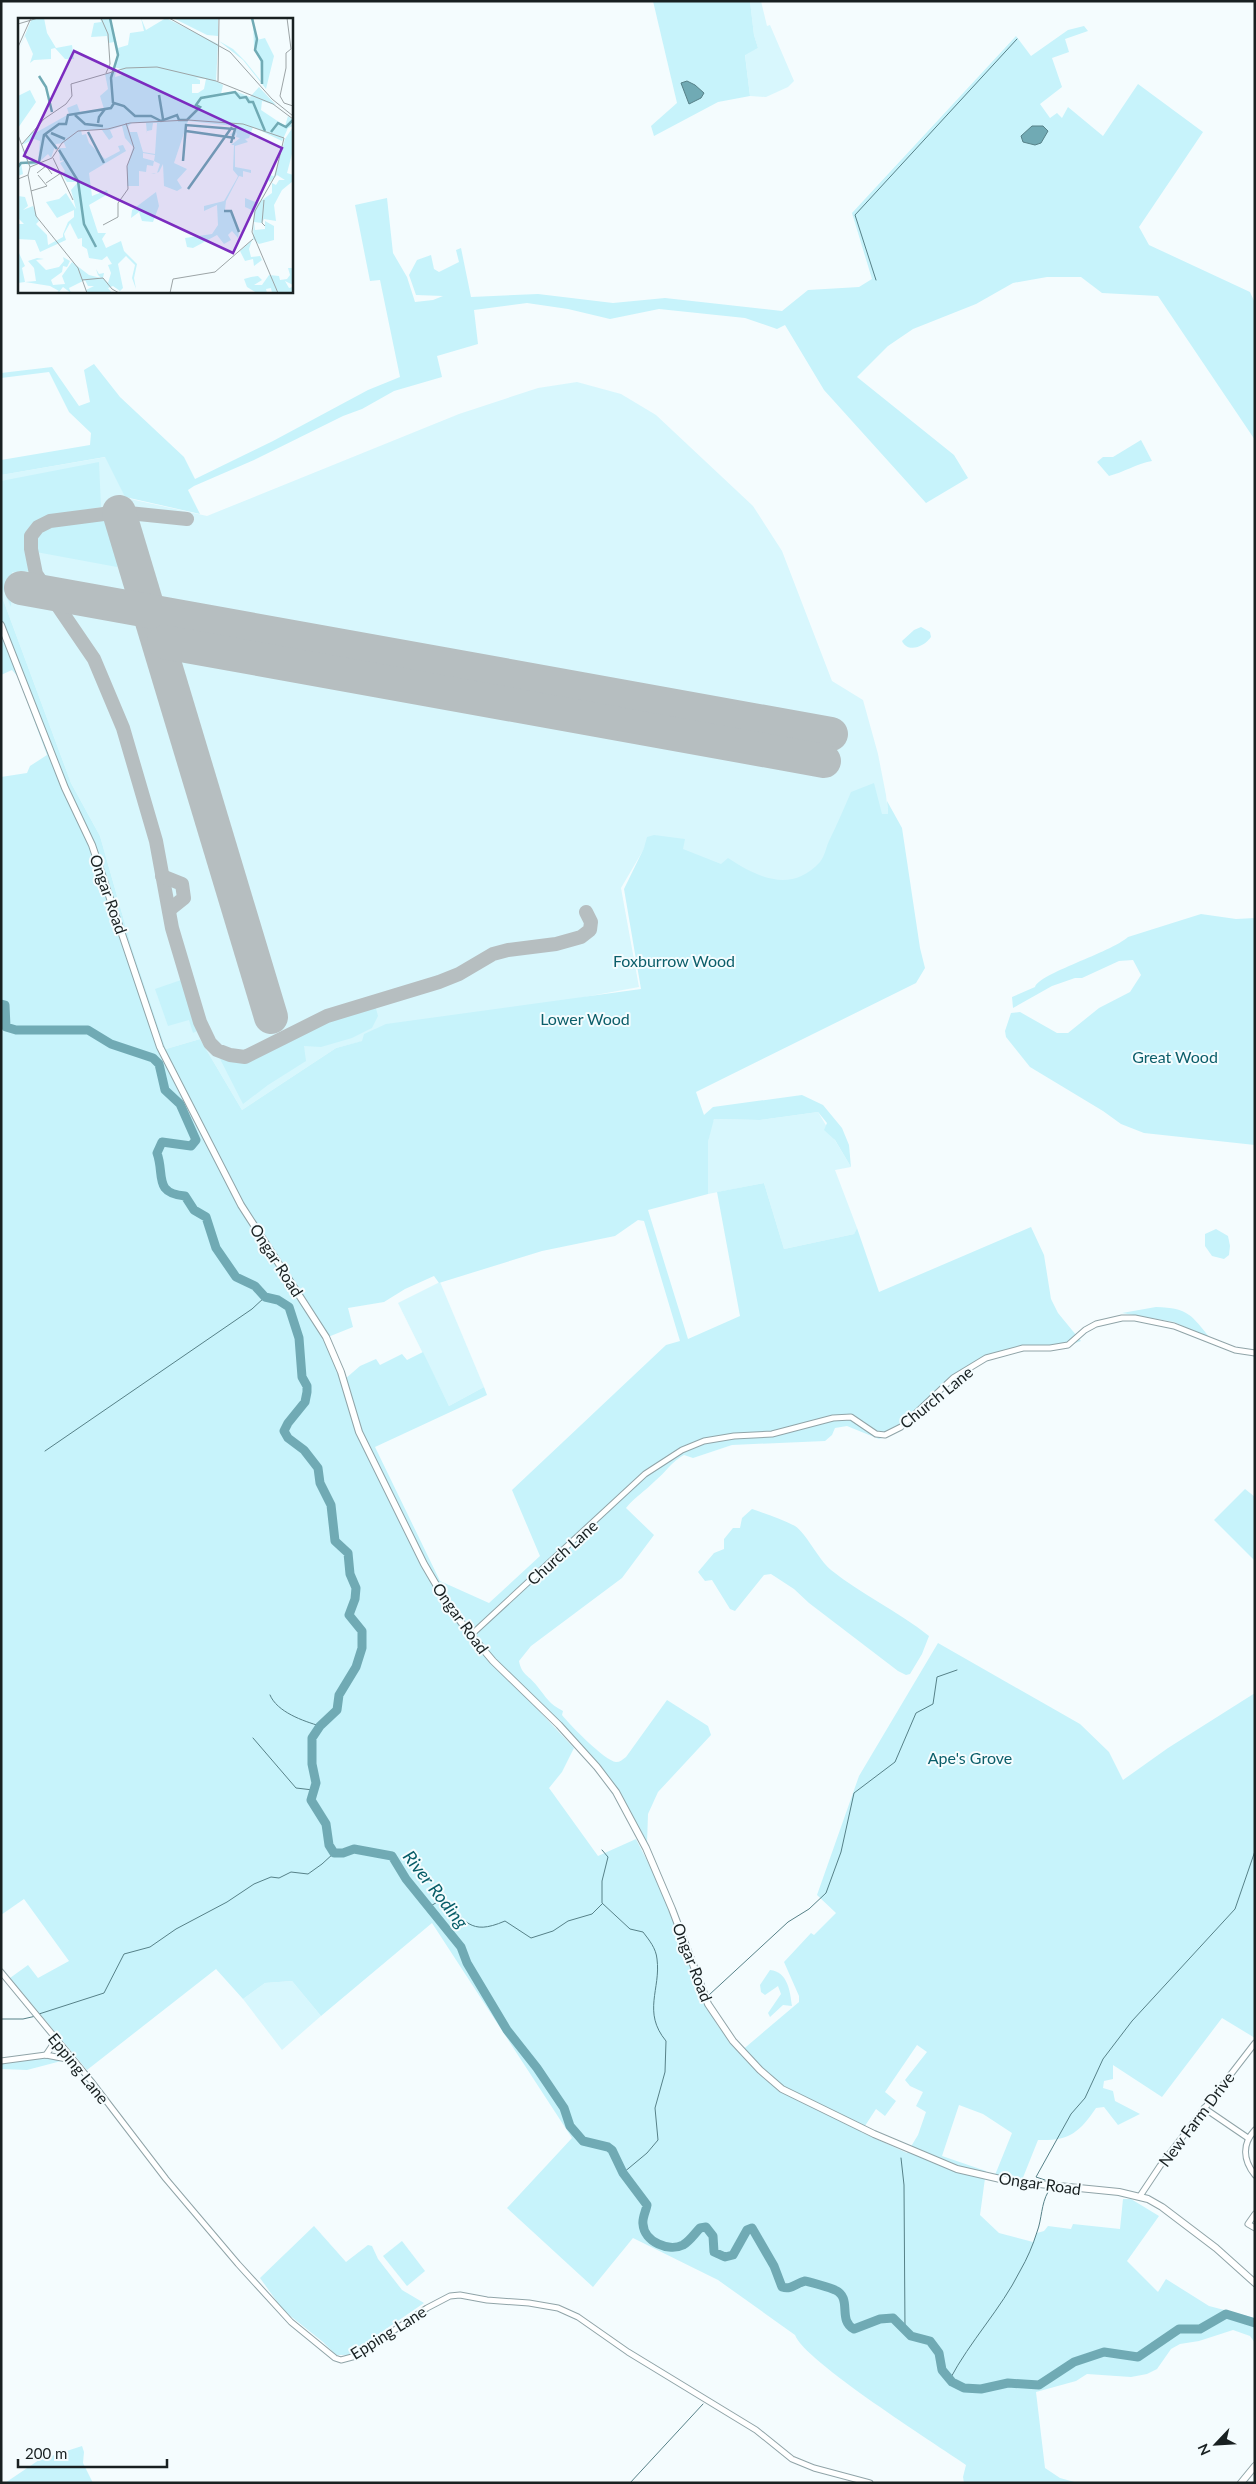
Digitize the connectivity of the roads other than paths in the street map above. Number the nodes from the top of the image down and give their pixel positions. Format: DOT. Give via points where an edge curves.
graph roads {
  1 [pos="1,624"];
  2 [pos="1255,1353"];
  3 [pos="471,1636"];
  4 [pos="1,1972"];
  5 [pos="56,2040"];
  6 [pos="1254,2044"];
  7 [pos="46,2055"];
  8 [pos="72,2060"];
  9 [pos="1,2061"];
  10 [pos="1204,2108"];
  11 [pos="1255,2130"];
  12 [pos="1248,2138"];
  13 [pos="1255,2175"];
  14 [pos="1140,2196"];
  15 [pos="1255,2214"];
  16 [pos="1255,2228"];
  17 [pos="1255,2283"];
  18 [pos="1255,2466"];
  19 [pos="870,2483"];
  20 [pos="1241,2483"];
  1 -- 3 [label="main road, Ongar Road" via="65,788 92,844 160,1047 241,1204 326,1337 341,1372 359,1432 403,1523 443,1596"];
  2 -- 3 [label="street, Church Lane" via="1235,1350 1174,1326 1122,1318 1084,1330 1068,1345 1022,1348 986,1358 953,1378 901,1427 885,1436 876,1434 850,1417 833,1418 772,1434 704,1441 682,1450 645,1474"];
  3 -- 14 [label="main road, Ongar Road" via="559,1725 616,1792 646,1848 708,2004 733,2041 782,2089 859,2127 957,2169 1010,2181"];
  4 -- 5 [label="street, Epping Lane"];
  5 -- 7 [label="street"];
  5 -- 8 [label="street, Epping Lane"];
  6 -- 10 [label="street, New Farm Drive"];
  7 -- 8 [label="street"];
  7 -- 9 [label="street"];
  8 -- 19 [label="street, Epping Lane" via="166,2178 278,2309 335,2358 341,2360 356,2356 450,2296 558,2308 578,2317 628,2352 756,2430 792,2459"];
  10 -- 12 [label="street"];
  10 -- 14 [label="street, New Farm Drive"];
  11 -- 12 [label="street"];
  12 -- 13 [label="street" via="1245,2156"];
  14 -- 17 [label="main road, Ongar Road" via="1176,2217"];
  15 -- 16 [label="street" via="1248,2224"];
  18 -- 20 [label="main road"];
}
